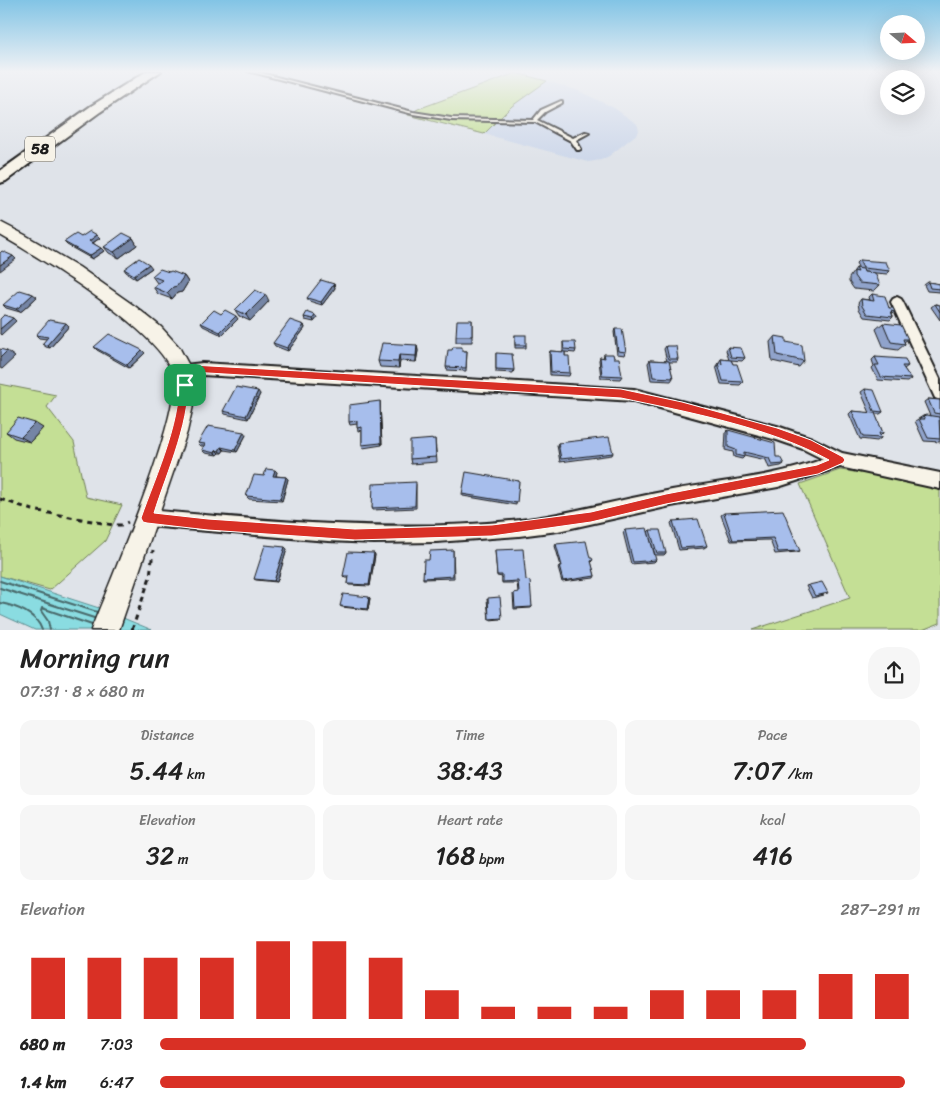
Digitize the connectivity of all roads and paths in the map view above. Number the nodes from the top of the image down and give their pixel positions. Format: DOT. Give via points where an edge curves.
graph roads {
  1 [pos="107,100"];
  2 [pos="365,100"];
  3 [pos="561,102"];
  4 [pos="534,121"];
  5 [pos="587,133"];
  6 [pos="573,140"];
  7 [pos="579,149"];
  8 [pos="0,178"];
  9 [pos="0,228"];
  10 [pos="897,302"];
  11 [pos="182,370"];
  12 [pos="940,394"];
  13 [pos="840,460"];
  14 [pos="940,481"];
  15 [pos="0,499"];
  16 [pos="147,518"];
  17 [pos="153,547"];
  18 [pos="131,596"];
  19 [pos="105,630"];
  20 [pos="132,630"];
  1 -- 8 [label="main road, 58"];
  2 -- 4 [label="lane" via="452,119"];
  3 -- 4 [label="lane" via="543,111"];
  4 -- 6 [label="lane"];
  5 -- 6 [label="lane"];
  6 -- 7 [label="lane"];
  9 -- 11 [label="main road" via="75,272 110,297 170,350"];
  10 -- 12 [label="street"];
  11 -- 13 [label="street" via="634,395 777,432 808,443"];
  11 -- 16 [label="main road" via="184,393 179,421"];
  13 -- 14 [label="street"];
  13 -- 16 [label="street" via="818,470 761,482 584,518 511,529 355,534"];
  15 -- 16 [label="path" via="33,510 113,525 126,523 133,516"];
  16 -- 18 [label="main road"];
  17 -- 18 [label="path" via="150,577"];
  18 -- 19 [label="main road"];
  18 -- 20 [label="path"];
}
